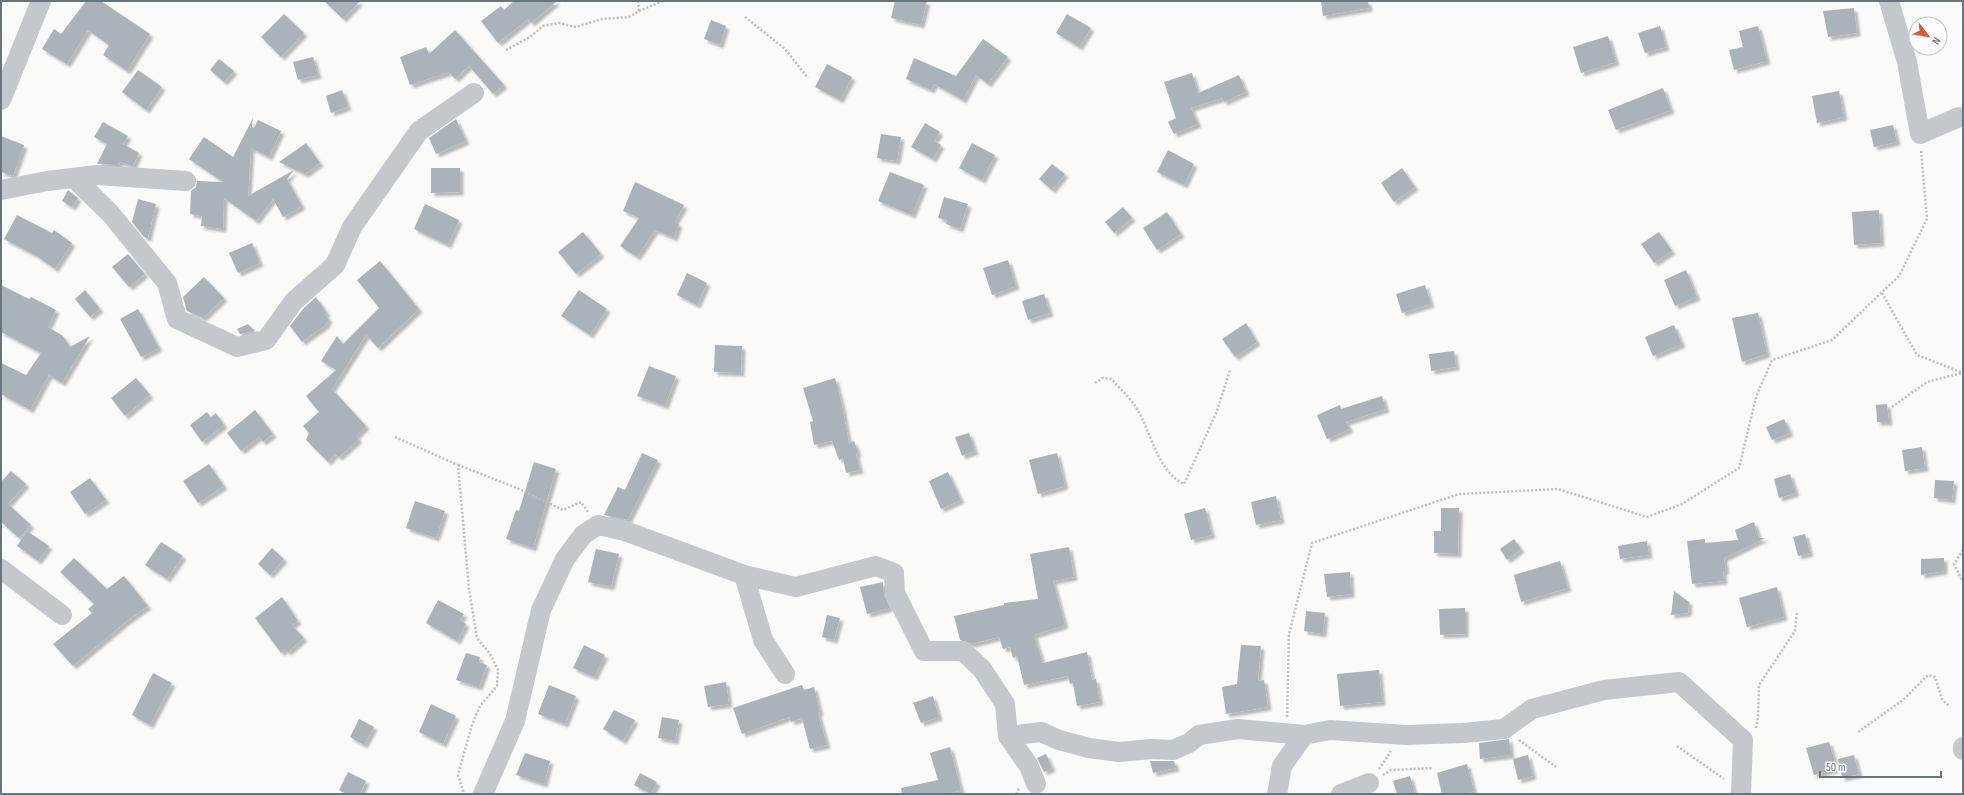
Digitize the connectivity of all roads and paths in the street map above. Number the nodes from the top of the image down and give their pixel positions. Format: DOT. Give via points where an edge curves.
graph roads {
  1 [pos="41,1"];
  2 [pos="638,1"];
  3 [pos="663,1"];
  4 [pos="1889,1"];
  5 [pos="639,11"];
  6 [pos="745,17"];
  7 [pos="506,50"];
  8 [pos="808,78"];
  9 [pos="474,93"];
  10 [pos="1,100"];
  11 [pos="1959,117"];
  12 [pos="1920,134"];
  13 [pos="74,178"];
  14 [pos="186,181"];
  15 [pos="1,190"];
  16 [pos="1882,292"];
  17 [pos="1230,370"];
  18 [pos="1963,373"];
  19 [pos="1095,383"];
  20 [pos="1892,407"];
  21 [pos="395,437"];
  22 [pos="458,464"];
  23 [pos="598,525"];
  24 [pos="1963,550"];
  25 [pos="1,569"];
  26 [pos="744,575"];
  27 [pos="1963,582"];
  28 [pos="1797,611"];
  29 [pos="62,615"];
  30 [pos="785,674"];
  31 [pos="1950,707"];
  32 [pos="1504,729"];
  33 [pos="1755,732"];
  34 [pos="1858,732"];
  35 [pos="1295,734"];
  36 [pos="1402,735"];
  37 [pos="1008,736"];
  38 [pos="1677,746"];
  39 [pos="1556,767"];
  40 [pos="1433,768"];
  41 [pos="1369,783"];
  42 [pos="1036,784"];
  43 [pos="1741,792"];
  44 [pos="464,794"];
  45 [pos="483,794"];
  46 [pos="1277,794"];
  47 [pos="1341,794"];
  1 -- 10 [label="street"];
  2 -- 5 [label="path"];
  3 -- 5 [label="path"];
  4 -- 12 [label="street" via="1906,62"];
  5 -- 7 [label="path" via="629,18 602,19 576,27 559,23 543,26 530,37"];
  6 -- 8 [label="path" via="785,50"];
  9 -- 13 [label="street" via="419,132 352,227 335,265 294,301 266,340 237,347 177,320 167,283 110,213"];
  11 -- 12 [label="street"];
  12 -- 16 [label="path" via="1927,220 1899,276"];
  13 -- 14 [label="street" via="97,175"];
  13 -- 15 [label="street"];
  16 -- 18 [label="path" via="1917,355"];
  16 -- 35 [label="path" via="1832,340 1772,360 1756,397 1739,468 1682,504 1647,517 1558,489 1459,494 1312,543 1289,634"];
  17 -- 19 [label="path" via="1217,411 1184,484 1175,479 1156,451 1136,408 1120,389 1111,379 1103,378"];
  18 -- 20 [label="path" via="1927,382"];
  21 -- 22 [label="path"];
  22 -- 23 [label="path" via="563,510 581,502"];
  22 -- 44 [label="path" via="476,638 490,654 498,670 497,686 480,706 458,775"];
  23 -- 26 [label="street" via="625,531"];
  23 -- 45 [label="street" via="583,535 565,560 541,610 515,721"];
  24 -- 27 [label="path" via="1954,564"];
  25 -- 29 [label="street"];
  26 -- 30 [label="street" via="763,640"];
  26 -- 37 [label="street" via="796,587 876,566 894,573 896,593 924,651 963,651 982,669 1005,704"];
  28 -- 33 [label="path" via="1794,630 1759,685"];
  31 -- 34 [label="path" via="1942,699 1936,677 1928,675 1902,700"];
  32 -- 36 [label="street"];
  32 -- 39 [label="path"];
  32 -- 43 [label="street" via="1532,709 1604,690 1679,682 1743,740"];
  35 -- 36 [label="street" via="1330,730"];
  35 -- 37 [label="street" via="1238,729 1199,735 1173,750 1119,752 1089,748 1041,732"];
  35 -- 46 [label="street" via="1282,766"];
  36 -- 41 [label="path"];
  37 -- 42 [label="street" via="1029,766"];
  38 -- 43 [label="path"];
  40 -- 41 [label="path" via="1391,770"];
  41 -- 47 [label="street"];
}
